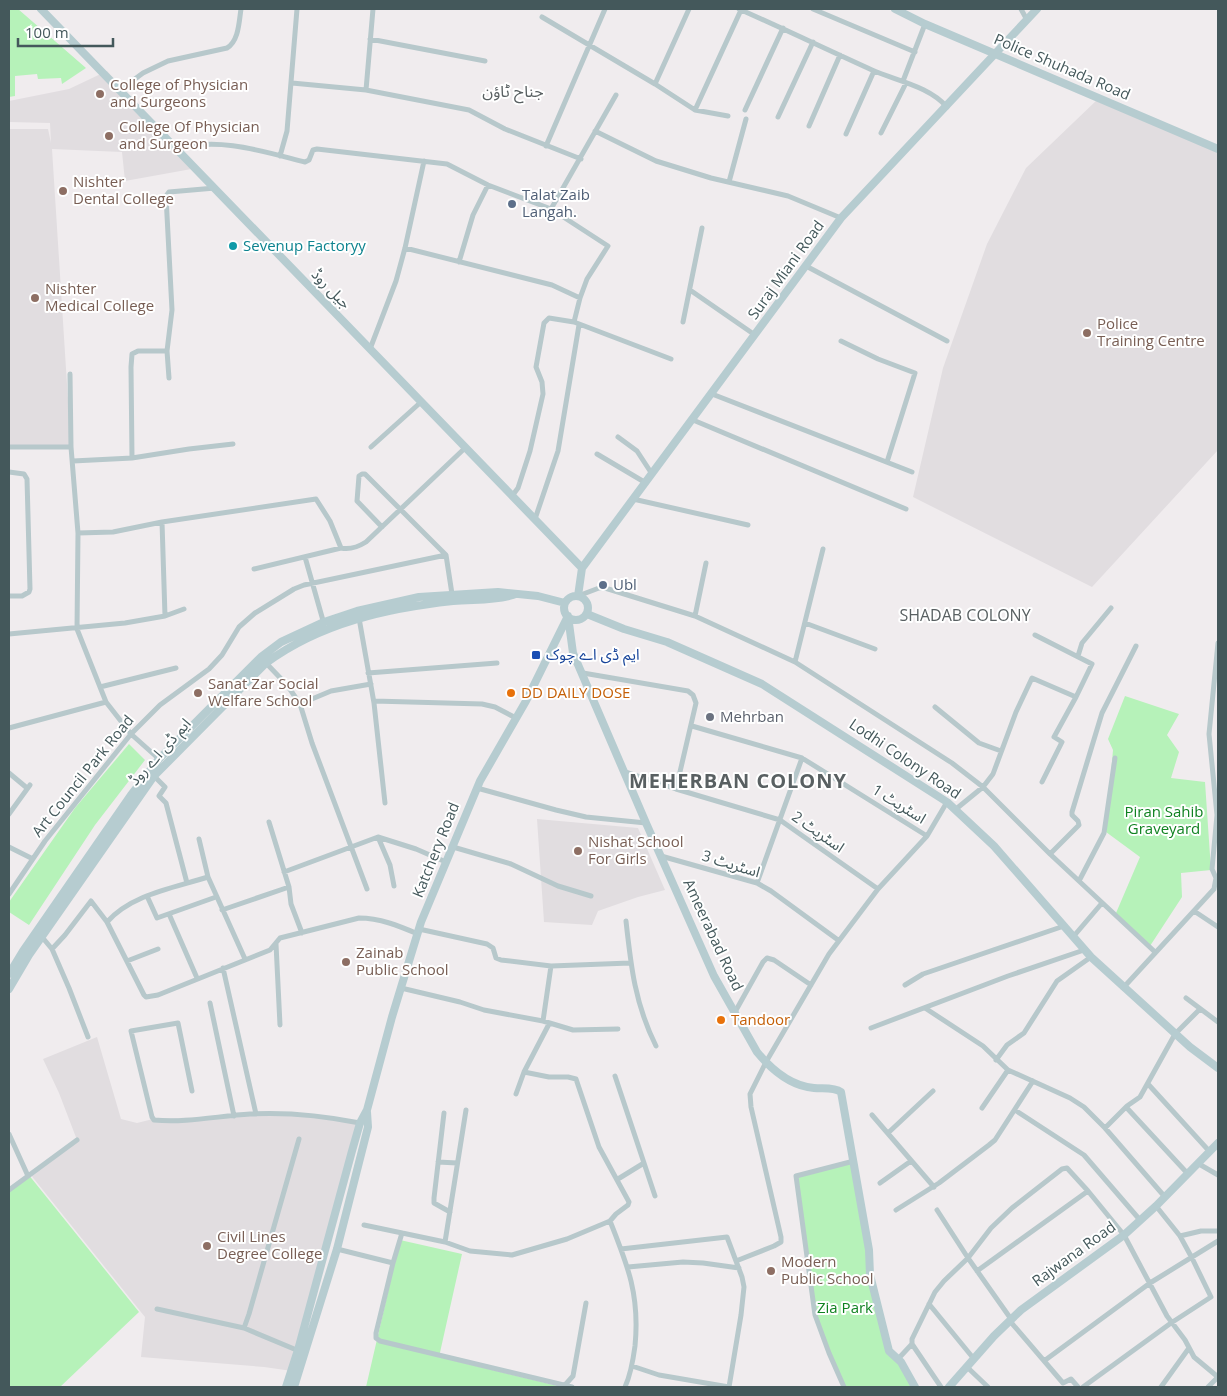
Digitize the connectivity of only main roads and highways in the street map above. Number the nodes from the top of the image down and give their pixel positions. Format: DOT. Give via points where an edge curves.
graph roads {
  1 [pos="42,9"];
  2 [pos="895,9"];
  3 [pos="1037,9"];
  4 [pos="996,53"];
  5 [pos="1218,149"];
  6 [pos="582,568"];
  7 [pos="515,594"];
  8 [pos="578,596"];
  9 [pos="565,603"];
  10 [pos="587,614"];
  11 [pos="568,616"];
  12 [pos="325,626"];
  13 [pos="200,723"];
  14 [pos="134,797"];
  15 [pos="9,974"];
  16 [pos="9,990"];
  17 [pos="1218,1068"];
  18 [pos="367,1110"];
  19 [pos="1218,1144"];
  20 [pos="352,1151"];
  21 [pos="362,1153"];
  22 [pos="334,1218"];
  23 [pos="344,1221"];
  24 [pos="317,1280"];
  25 [pos="326,1282"];
  26 [pos="301,1351"];
  27 [pos="291,1385"];
  28 [pos="915,1387"];
  29 [pos="949,1387"];
  1 -- 6 [label="main road, جیل روڈ"];
  2 -- 4 [label="main road, Police Shuhada Road"];
  3 -- 4 [label="main road, Suraj Miani Road"];
  4 -- 5 [label="main road, Police Shuhada Road"];
  4 -- 6 [label="main road, Suraj Miani Road" via="841,218"];
  6 -- 8 [label="main road"];
  7 -- 9 [label="main road, ایم ڈی اے روڈ"];
  7 -- 12 [label="main road, ایم ڈی اے روڈ" via="498,600 419,606"];
  7 -- 12 [label="main road, ایم ڈی اے روڈ" via="498,592 419,597 357,611"];
  8 -- 9 [label="main road"];
  8 -- 10 [label="main road" via="586,602"];
  9 -- 11 [label="main road"];
  10 -- 11 [label="main road" via="579,620"];
  10 -- 17 [label="main road, Lodhi Colony Road" via="667,642 762,684 947,802 994,846 1091,957 1175,1034"];
  11 -- 18 [label="main road, Katchery Road" via="477,788 446,862 418,932"];
  11 -- 28 [label="main road, Ameerabad Road" via="573,653 623,771 714,976 757,1052 801,1086 840,1091 869,1250 870,1275 889,1351 904,1365"];
  12 -- 13 [label="main road, ایم ڈی اے روڈ" via="266,663"];
  12 -- 13 [label="main road, ایم ڈی اے روڈ" via="281,642 261,657"];
  13 -- 14 [label="main road, ایم ڈی اے روڈ"];
  13 -- 14 [label="main road, ایم ڈی اے روڈ" via="158,759"];
  14 -- 15 [label="main road, ایم ڈی اے روڈ"];
  14 -- 16 [label="main road, ایم ڈی اے روڈ"];
  18 -- 20 [label="main road, Katchery Road"];
  18 -- 21 [label="main road, Katchery Road" via="368,1127"];
  19 -- 29 [label="main road, Rajwana Road" via="1124,1234 1021,1310"];
  20 -- 21 [label="main road"];
  20 -- 22 [label="main road, Katchery Road"];
  21 -- 23 [label="main road, Katchery Road"];
  22 -- 23 [label="main road"];
  22 -- 24 [label="main road, Katchery Road"];
  23 -- 25 [label="main road, Katchery Road"];
  24 -- 25 [label="main road"];
  24 -- 26 [label="main road, Katchery Road"];
  25 -- 26 [label="main road, Katchery Road"];
  26 -- 27 [label="main road, Katchery Road"];
}
